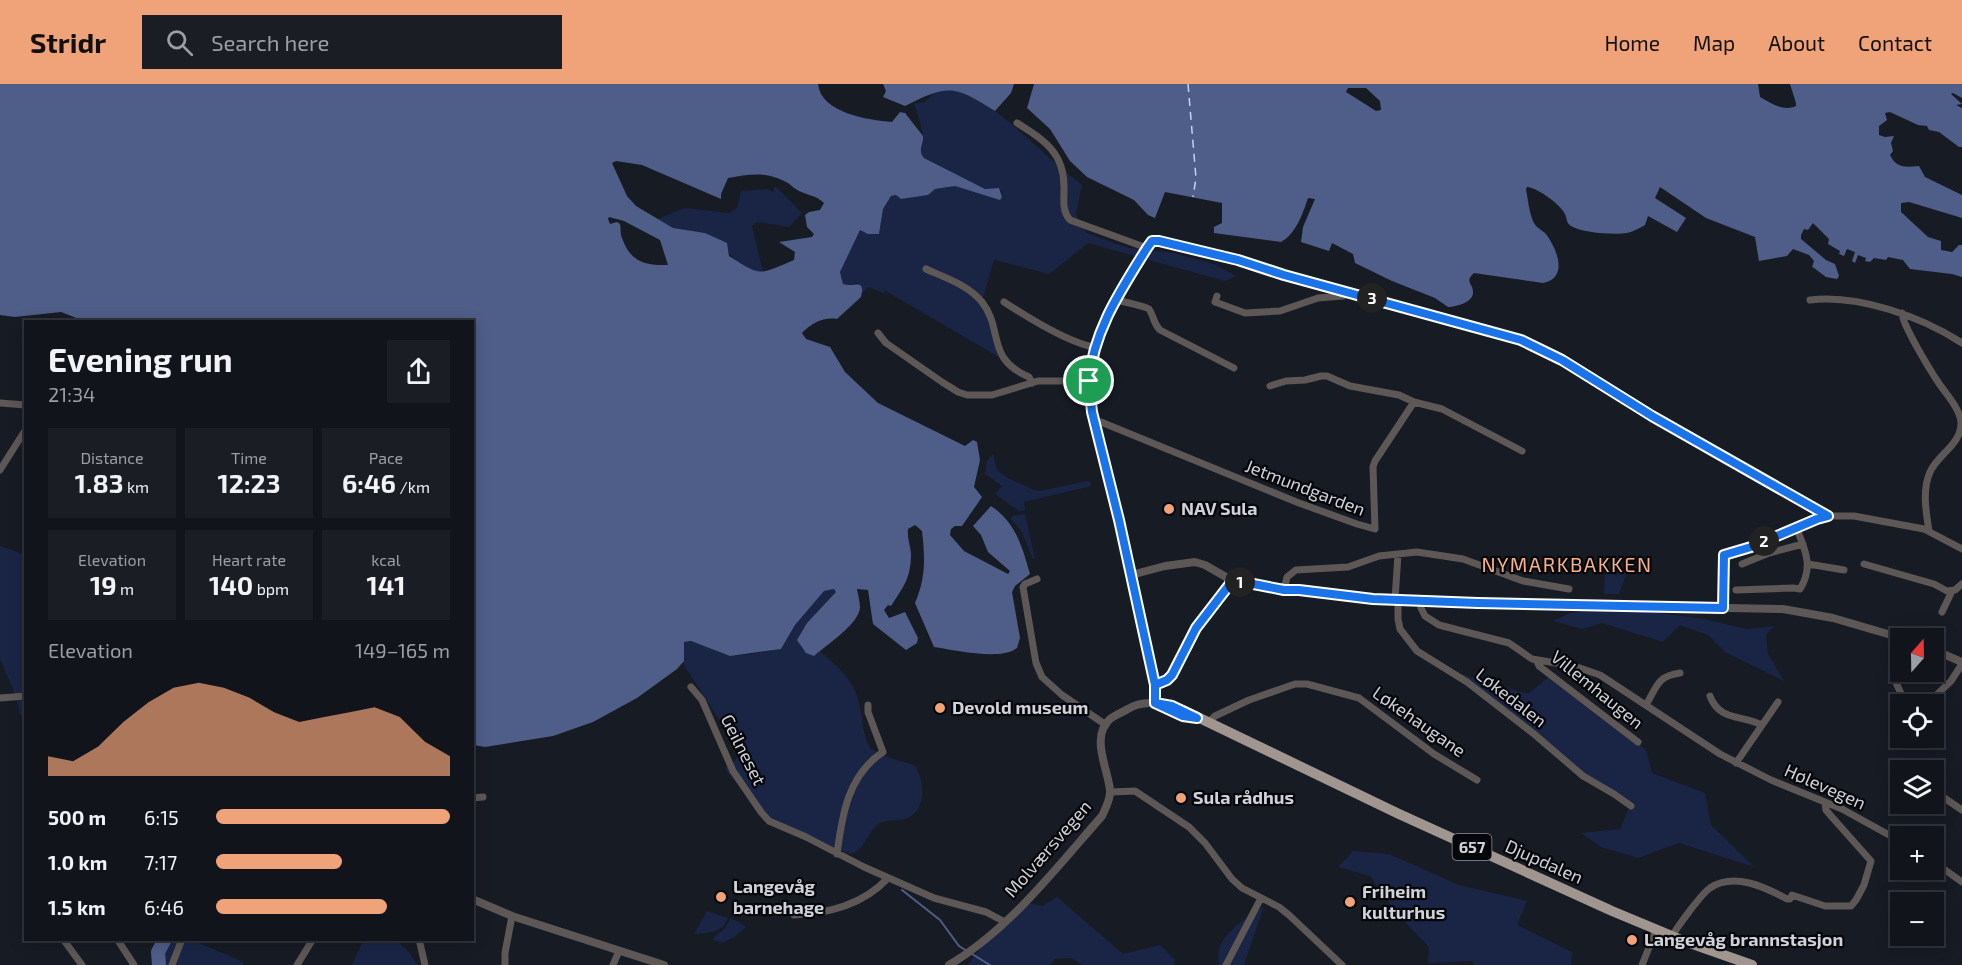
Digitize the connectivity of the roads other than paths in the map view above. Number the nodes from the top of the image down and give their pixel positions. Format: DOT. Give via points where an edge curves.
graph roads {
  1 [pos="1017,123"];
  2 [pos="1147,248"];
  3 [pos="926,269"];
  4 [pos="1347,291"];
  5 [pos="1217,296"];
  6 [pos="1116,300"];
  7 [pos="1810,300"];
  8 [pos="1004,302"];
  9 [pos="1902,313"];
  10 [pos="878,333"];
  11 [pos="1962,343"];
  12 [pos="1094,347"];
  13 [pos="1234,368"];
  14 [pos="1089,381"];
  15 [pos="1032,382"];
  16 [pos="1270,386"];
  17 [pos="1414,402"];
  18 [pos="0,403"];
  19 [pos="24,404"];
  20 [pos="1095,422"];
  21 [pos="24,432"];
  22 [pos="1522,451"];
  23 [pos="0,470"];
  24 [pos="1828,516"];
  25 [pos="1796,527"];
  26 [pos="1929,531"];
  27 [pos="1803,544"];
  28 [pos="1962,549"];
  29 [pos="1398,554"];
  30 [pos="1742,564"];
  31 [pos="1808,564"];
  32 [pos="1864,564"];
  33 [pos="1844,570"];
  34 [pos="1131,575"];
  35 [pos="1037,579"];
  36 [pos="1233,580"];
  37 [pos="1962,584"];
  38 [pos="1569,589"];
  39 [pos="1284,590"];
  40 [pos="1736,590"];
  41 [pos="1952,591"];
  42 [pos="1396,600"];
  43 [pos="1420,601"];
  44 [pos="1723,608"];
  45 [pos="1942,612"];
  46 [pos="1890,634"];
  47 [pos="1944,655"];
  48 [pos="1537,661"];
  49 [pos="1962,663"];
  50 [pos="1680,673"];
  51 [pos="1155,685"];
  52 [pos="691,687"];
  53 [pos="1937,694"];
  54 [pos="24,696"];
  55 [pos="1710,696"];
  56 [pos="0,698"];
  57 [pos="1778,702"];
  58 [pos="1158,704"];
  59 [pos="868,705"];
  60 [pos="1646,705"];
  61 [pos="1208,723"];
  62 [pos="1762,724"];
  63 [pos="1106,725"];
  64 [pos="1638,742"];
  65 [pos="1736,763"];
  66 [pos="1477,780"];
  67 [pos="1111,792"];
  68 [pos="483,797"];
  69 [pos="474,798"];
  70 [pos="1944,798"];
  71 [pos="1825,802"];
  72 [pos="1631,806"];
  73 [pos="1962,810"];
  74 [pos="1890,835"];
  75 [pos="837,854"];
  76 [pos="1944,869"];
  77 [pos="888,878"];
  78 [pos="1962,882"];
  79 [pos="1261,898"];
  80 [pos="474,900"];
  81 [pos="794,915"];
  82 [pos="512,916"];
  83 [pos="1005,922"];
  84 [pos="1656,930"];
  85 [pos="1672,937"];
  86 [pos="64,941"];
  87 [pos="118,941"];
  88 [pos="181,941"];
  89 [pos="312,941"];
  90 [pos="419,941"];
  91 [pos="619,951"];
  92 [pos="82,965"];
  93 [pos="134,965"];
  94 [pos="172,965"];
  95 [pos="297,965"];
  96 [pos="425,965"];
  97 [pos="505,965"];
  98 [pos="613,965"];
  99 [pos="664,965"];
  100 [pos="949,965"];
  101 [pos="1226,965"];
  102 [pos="1342,965"];
  103 [pos="1642,965"];
  104 [pos="1752,965"];
  1 -- 2 [label="street" via="1044,141 1057,156 1064,177 1064,211 1070,220"];
  2 -- 4 [label="street" via="1152,241 1171,243"];
  2 -- 6 [label="street"];
  3 -- 15 [label="street" via="966,288 982,302 1006,361"];
  4 -- 5 [label="street" via="1343,296 1318,298 1280,311 1245,313 1215,302"];
  4 -- 24 [label="street" via="1539,348"];
  6 -- 12 [label="street"];
  6 -- 13 [label="street" via="1145,306 1160,330"];
  7 -- 9 [label="street" via="1872,305"];
  8 -- 12 [label="street" via="1068,338"];
  9 -- 11 [label="street"];
  9 -- 26 [label="street" via="1908,333 1960,417 1956,440 1929,475 1925,496"];
  10 -- 15 [label="street" via="886,343 958,392 992,395"];
  12 -- 14 [label="street"];
  14 -- 15 [label="street"];
  14 -- 20 [label="street"];
  16 -- 17 [label="street" via="1327,376"];
  17 -- 20 [label="street, Jetmundgarden" via="1373,467 1375,529"];
  17 -- 22 [label="street" via="1442,409"];
  18 -- 19 [label="street"];
  20 -- 34 [label="street"];
  21 -- 23 [label="street"];
  24 -- 25 [label="street"];
  24 -- 26 [label="street" via="1854,516"];
  25 -- 27 [label="street"];
  25 -- 44 [label="street" via="1724,555"];
  26 -- 28 [label="street"];
  27 -- 30 [label="street"];
  27 -- 31 [label="street"];
  29 -- 38 [label="street" via="1417,552 1463,559 1523,581"];
  29 -- 39 [label="street" via="1340,568 1294,571 1287,577"];
  29 -- 42 [label="street, Løkedalen"];
  31 -- 33 [label="street"];
  31 -- 40 [label="street" via="1800,589"];
  32 -- 41 [label="street"];
  34 -- 36 [label="street" via="1195,562"];
  34 -- 51 [label="street"];
  35 -- 63 [label="street" via="1023,587 1042,677"];
  36 -- 39 [label="street"];
  36 -- 51 [label="street" via="1196,628 1172,675"];
  37 -- 41 [label="street"];
  39 -- 42 [label="street"];
  41 -- 45 [label="street"];
  42 -- 43 [label="street"];
  42 -- 72 [label="street, Løkedalen" via="1399,626 1417,651 1467,682 1583,776"];
  43 -- 44 [label="street"];
  43 -- 48 [label="street, Hølevegen" via="1425,616 1439,626 1509,643"];
  44 -- 46 [label="street" via="1782,609"];
  47 -- 49 [label="street"];
  48 -- 60 [label="street, Hølevegen" via="1590,671"];
  48 -- 64 [label="street, Villemhaugen"];
  49 -- 53 [label="street"];
  50 -- 60 [label="street" via="1660,680"];
  51 -- 58 [label="street"];
  52 -- 75 [label="street, Geilneset" via="702,700 733,771 761,812 772,823"];
  54 -- 56 [label="street"];
  55 -- 62 [label="street" via="1724,714"];
  57 -- 62 [label="street"];
  58 -- 61 [label="main road, Djupdalen / 657"];
  58 -- 63 [label="street" via="1131,707"];
  59 -- 75 [label="street" via="883,752 864,770 850,793 841,820"];
  60 -- 65 [label="street, Hølevegen"];
  61 -- 66 [label="street, Løkehaugane" via="1249,700 1295,684 1307,684 1359,698 1434,754"];
  61 -- 84 [label="main road, Djupdalen / 657"];
  62 -- 65 [label="street"];
  63 -- 67 [label="street, Molværsvegen" via="1101,744"];
  65 -- 71 [label="street, Hølevegen"];
  67 -- 79 [label="street" via="1135,791 1165,810 1200,837 1232,879"];
  67 -- 83 [label="street, Molværsvegen" via="1101,816"];
  68 -- 69 [label="street"];
  70 -- 73 [label="street"];
  71 -- 74 [label="street, Hølevegen"];
  71 -- 85 [label="street" via="1826,810 1871,861 1854,904 1845,908 1825,906 1792,895 1786,899 1759,885 1726,882 1703,894"];
  75 -- 77 [label="street, Geilneset"];
  76 -- 78 [label="street"];
  77 -- 81 [label="street" via="868,897 822,912"];
  77 -- 83 [label="street, Geilneset"];
  79 -- 101 [label="street"];
  79 -- 102 [label="street" via="1289,915"];
  80 -- 82 [label="street"];
  82 -- 91 [label="street"];
  82 -- 97 [label="street"];
  83 -- 100 [label="street, Molværsvegen" via="987,940"];
  84 -- 85 [label="main road, Djupdalen / 657"];
  84 -- 103 [label="street"];
  85 -- 104 [label="main road, Djupdalen / 657"];
  86 -- 92 [label="street"];
  87 -- 93 [label="street"];
  88 -- 94 [label="street"];
  89 -- 95 [label="street"];
  90 -- 96 [label="street"];
  91 -- 98 [label="street"];
  91 -- 99 [label="street"];
}
